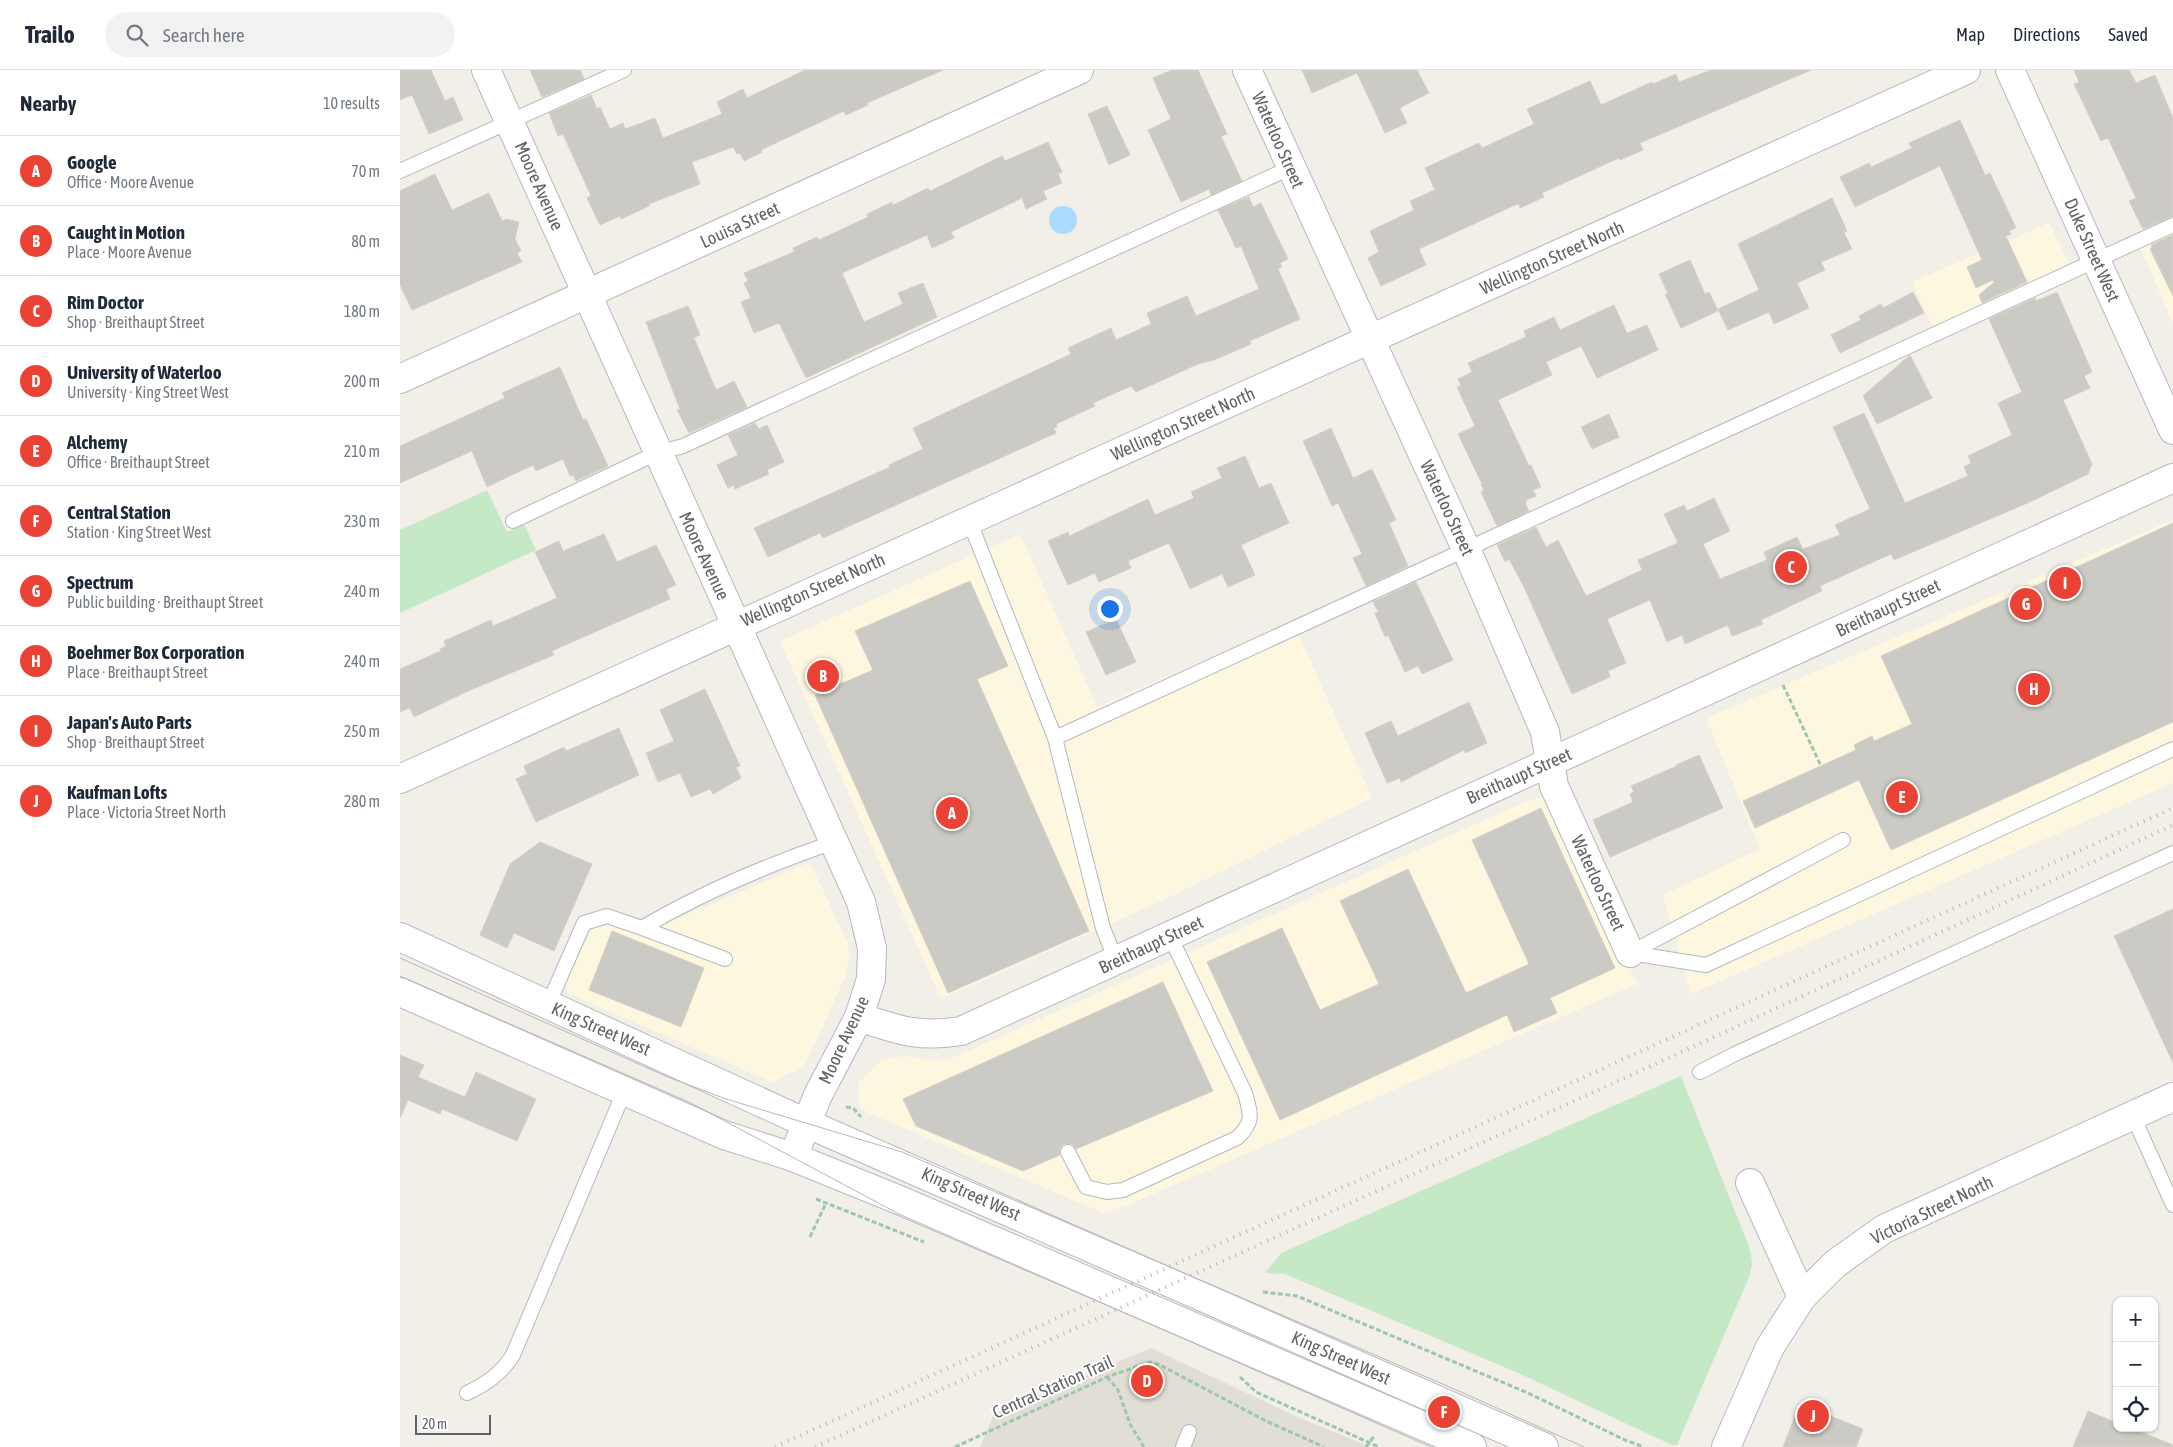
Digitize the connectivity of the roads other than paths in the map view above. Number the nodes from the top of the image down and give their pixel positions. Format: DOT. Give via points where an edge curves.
graph roads {
  1 [pos="486,70"];
  2 [pos="624,70"];
  3 [pos="1079,70"];
  4 [pos="1247,70"];
  5 [pos="1966,70"];
  6 [pos="2010,70"];
  7 [pos="510,121"];
  8 [pos="1290,168"];
  9 [pos="400,171"];
  10 [pos="2173,225"];
  11 [pos="2096,260"];
  12 [pos="588,295"];
  13 [pos="1370,341"];
  14 [pos="400,379"];
  15 [pos="2173,430"];
  16 [pos="657,454"];
  17 [pos="2173,478"];
  18 [pos="969,520"];
  19 [pos="513,521"];
  20 [pos="1467,551"];
  21 [pos="736,624"];
  22 [pos="1056,738"];
  23 [pos="2173,749"];
  24 [pos="1551,762"];
  25 [pos="400,779"];
  26 [pos="1843,840"];
  27 [pos="834,842"];
  28 [pos="2173,853"];
  29 [pos="642,928"];
  30 [pos="1170,936"];
  31 [pos="400,937"];
  32 [pos="1630,953"];
  33 [pos="725,960"];
  34 [pos="1116,961"];
  35 [pos="400,992"];
  36 [pos="548,1005"];
  37 [pos="859,1017"];
  38 [pos="1700,1072"];
  39 [pos="624,1092"];
  40 [pos="2173,1097"];
  41 [pos="2133,1116"];
  42 [pos="806,1123"];
  43 [pos="1068,1152"];
  44 [pos="794,1157"];
  45 [pos="1750,1183"];
  46 [pos="2173,1205"];
  47 [pos="1802,1297"];
  48 [pos="466,1393"];
  49 [pos="1189,1432"];
  50 [pos="1183,1447"];
  51 [pos="1472,1447"];
  52 [pos="1544,1447"];
  53 [pos="1726,1447"];
  1 -- 7 [label="street, Moore Avenue"];
  2 -- 7 [label="lane"];
  3 -- 12 [label="street, Louisa Street"];
  4 -- 8 [label="street, Waterloo Street"];
  5 -- 13 [label="street, Wellington Street North"];
  6 -- 11 [label="street, Duke Street West"];
  7 -- 9 [label="lane"];
  7 -- 12 [label="street, Moore Avenue"];
  8 -- 13 [label="street, Waterloo Street"];
  8 -- 16 [label="lane" via="684,446"];
  10 -- 11 [label="lane"];
  11 -- 15 [label="street, Duke Street West"];
  11 -- 20 [label="lane"];
  12 -- 14 [label="street, Louisa Street"];
  12 -- 16 [label="street, Moore Avenue"];
  13 -- 18 [label="street, Wellington Street North"];
  13 -- 20 [label="street, Waterloo Street"];
  16 -- 19 [label="lane"];
  16 -- 21 [label="street, Moore Avenue"];
  17 -- 24 [label="street, Breithaupt Street"];
  18 -- 21 [label="street, Wellington Street North"];
  18 -- 22 [label="lane"];
  20 -- 22 [label="lane"];
  20 -- 24 [label="street, Waterloo Street" via="1545,732"];
  21 -- 25 [label="street, Wellington Street North"];
  21 -- 27 [label="street, Moore Avenue"];
  22 -- 34 [label="lane" via="1103,928"];
  23 -- 32 [label="lane" via="1706,965"];
  24 -- 30 [label="street, Breithaupt Street"];
  24 -- 32 [label="street, Waterloo Street" via="1554,786"];
  26 -- 32 [label="lane"];
  27 -- 29 [label="lane" via="782,859 685,903"];
  27 -- 37 [label="street, Moore Avenue" via="860,902 872,948 871,979"];
  28 -- 38 [label="lane"];
  29 -- 33 [label="lane"];
  29 -- 36 [label="lane" via="607,916 584,923"];
  30 -- 34 [label="street, Breithaupt Street"];
  30 -- 43 [label="lane" via="1245,1094 1251,1115 1247,1129 1236,1138 1123,1190 1107,1192 1086,1187"];
  31 -- 36 [label="street, King Street West"];
  34 -- 37 [label="street, Breithaupt Street" via="961,1031 901,1032"];
  35 -- 39 [label="street, King Street West"];
  36 -- 42 [label="street, King Street West"];
  37 -- 42 [label="street, Moore Avenue"];
  39 -- 44 [label="street, King Street West" via="724,1136"];
  39 -- 48 [label="lane" via="513,1355 487,1384"];
  40 -- 41 [label="street, Victoria Street North"];
  41 -- 46 [label="lane"];
  41 -- 47 [label="street, Victoria Street North" via="1884,1229 1835,1264"];
  42 -- 44 [label="street, Moore Avenue"];
  42 -- 52 [label="street, King Street West"];
  44 -- 51 [label="street, King Street West"];
  45 -- 47 [label="street"];
  47 -- 53 [label="street, Victoria Street North" via="1770,1347"];
  49 -- 50 [label="lane"];
}
